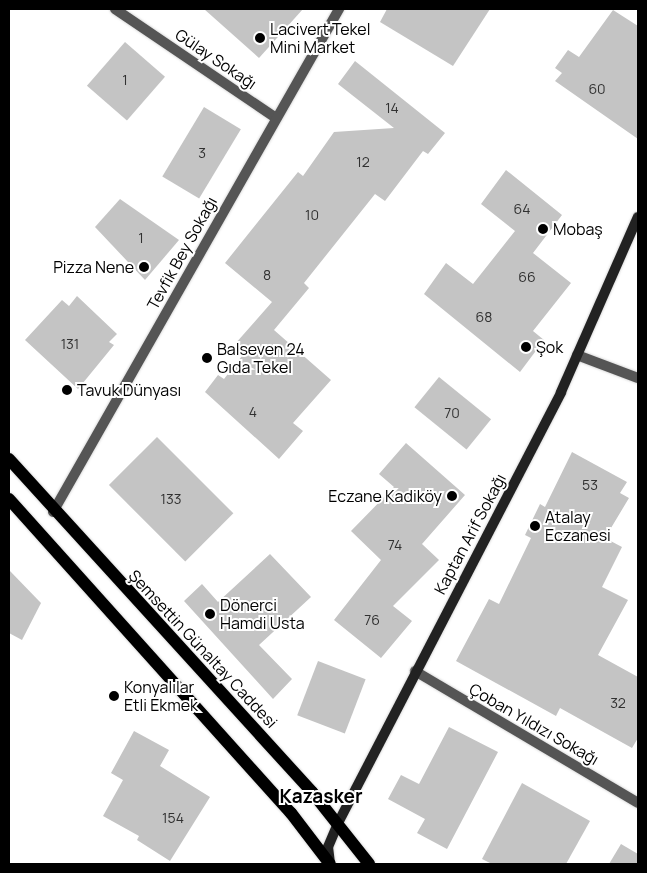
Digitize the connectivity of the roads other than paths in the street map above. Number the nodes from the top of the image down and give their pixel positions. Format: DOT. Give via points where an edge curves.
graph roads {
  1 [pos="115,9"];
  2 [pos="339,9"];
  3 [pos="276,118"];
  4 [pos="638,217"];
  5 [pos="577,355"];
  6 [pos="638,378"];
  7 [pos="9,459"];
  8 [pos="10,500"];
  9 [pos="53,512"];
  10 [pos="415,672"];
  11 [pos="638,802"];
  12 [pos="338,823"];
  13 [pos="330,864"];
  14 [pos="369,864"];
  1 -- 3 [label="street, Gülay Sokağı"];
  2 -- 3 [label="street, Tevfik Bey Sokağı"];
  3 -- 9 [label="street, Tevfik Bey Sokağı"];
  4 -- 5 [label="street, Kaptan Arif Sokağı"];
  5 -- 6 [label="street"];
  5 -- 10 [label="street, Kaptan Arif Sokağı"];
  7 -- 9 [label="main road, Şemsettin Günaltay Caddesi"];
  8 -- 13 [label="main road" via="291,813"];
  9 -- 12 [label="main road, Şemsettin Günaltay Caddesi"];
  10 -- 11 [label="street, Çoban Yıldızı Sokağı"];
  10 -- 12 [label="street, Kaptan Arif Sokağı"];
  12 -- 13 [label="street, Kaptan Arif Sokağı" via="328,847"];
  12 -- 14 [label="main road, Şemsettin Günaltay Caddesi"];
}
